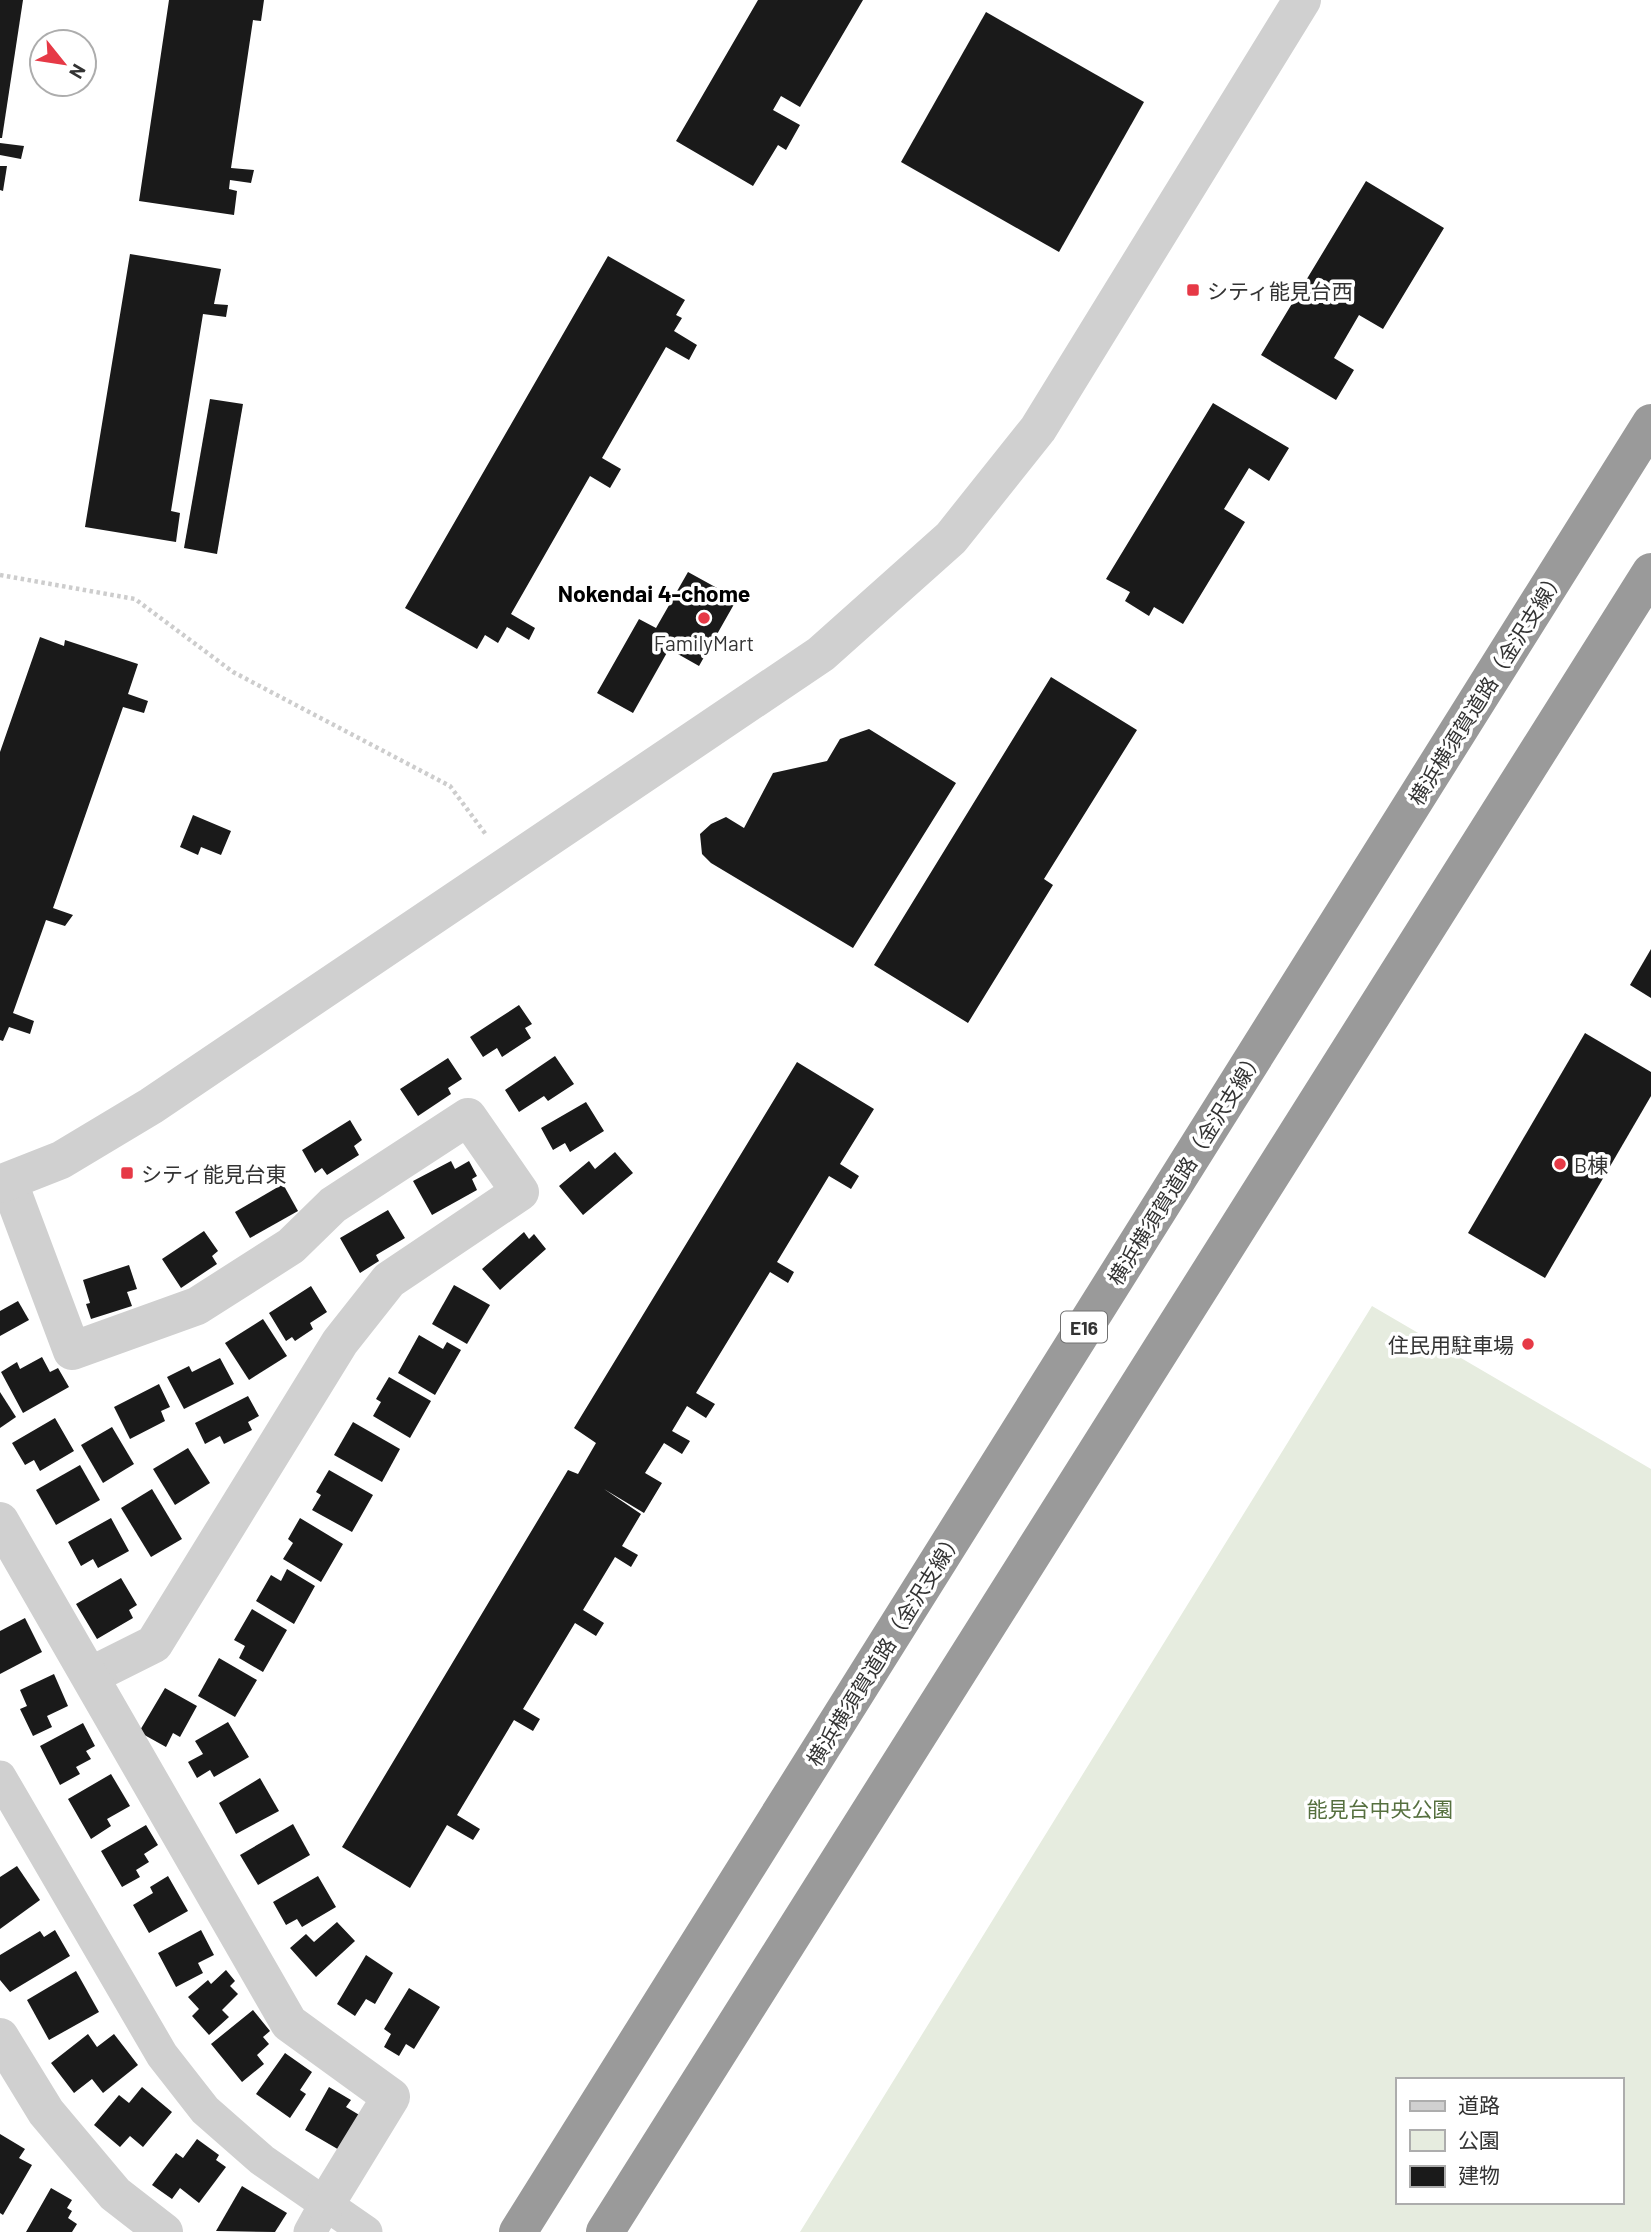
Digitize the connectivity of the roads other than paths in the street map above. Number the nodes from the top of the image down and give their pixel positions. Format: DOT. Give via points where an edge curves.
graph roads {
  1 [pos="1303,0"];
  2 [pos="1651,423"];
  3 [pos="1651,572"];
  4 [pos="4,1184"];
  5 [pos="0,1521"];
  6 [pos="90,1676"];
  7 [pos="0,1777"];
  8 [pos="0,2037"];
  9 [pos="317,2219"];
  10 [pos="164,2232"];
  11 [pos="366,2232"];
  12 [pos="518,2232"];
  13 [pos="605,2232"];
  1 -- 4 [label="street" via="1038,429 951,538 821,654 150,1106 61,1160"];
  2 -- 12 [label="highway, 横浜横須賀道路（金沢支線） / E16"];
  3 -- 13 [label="highway"];
  4 -- 6 [label="street" via="72,1351 197,1306 291,1246 333,1205 468,1117 520,1192 389,1280 340,1342 154,1644"];
  5 -- 6 [label="street"];
  6 -- 9 [label="street" via="289,2023 391,2097"];
  7 -- 9 [label="street" via="162,2054 205,2110 262,2160"];
  8 -- 10 [label="street" via="46,2112 106,2184"];
  9 -- 11 [label="street"];
}
